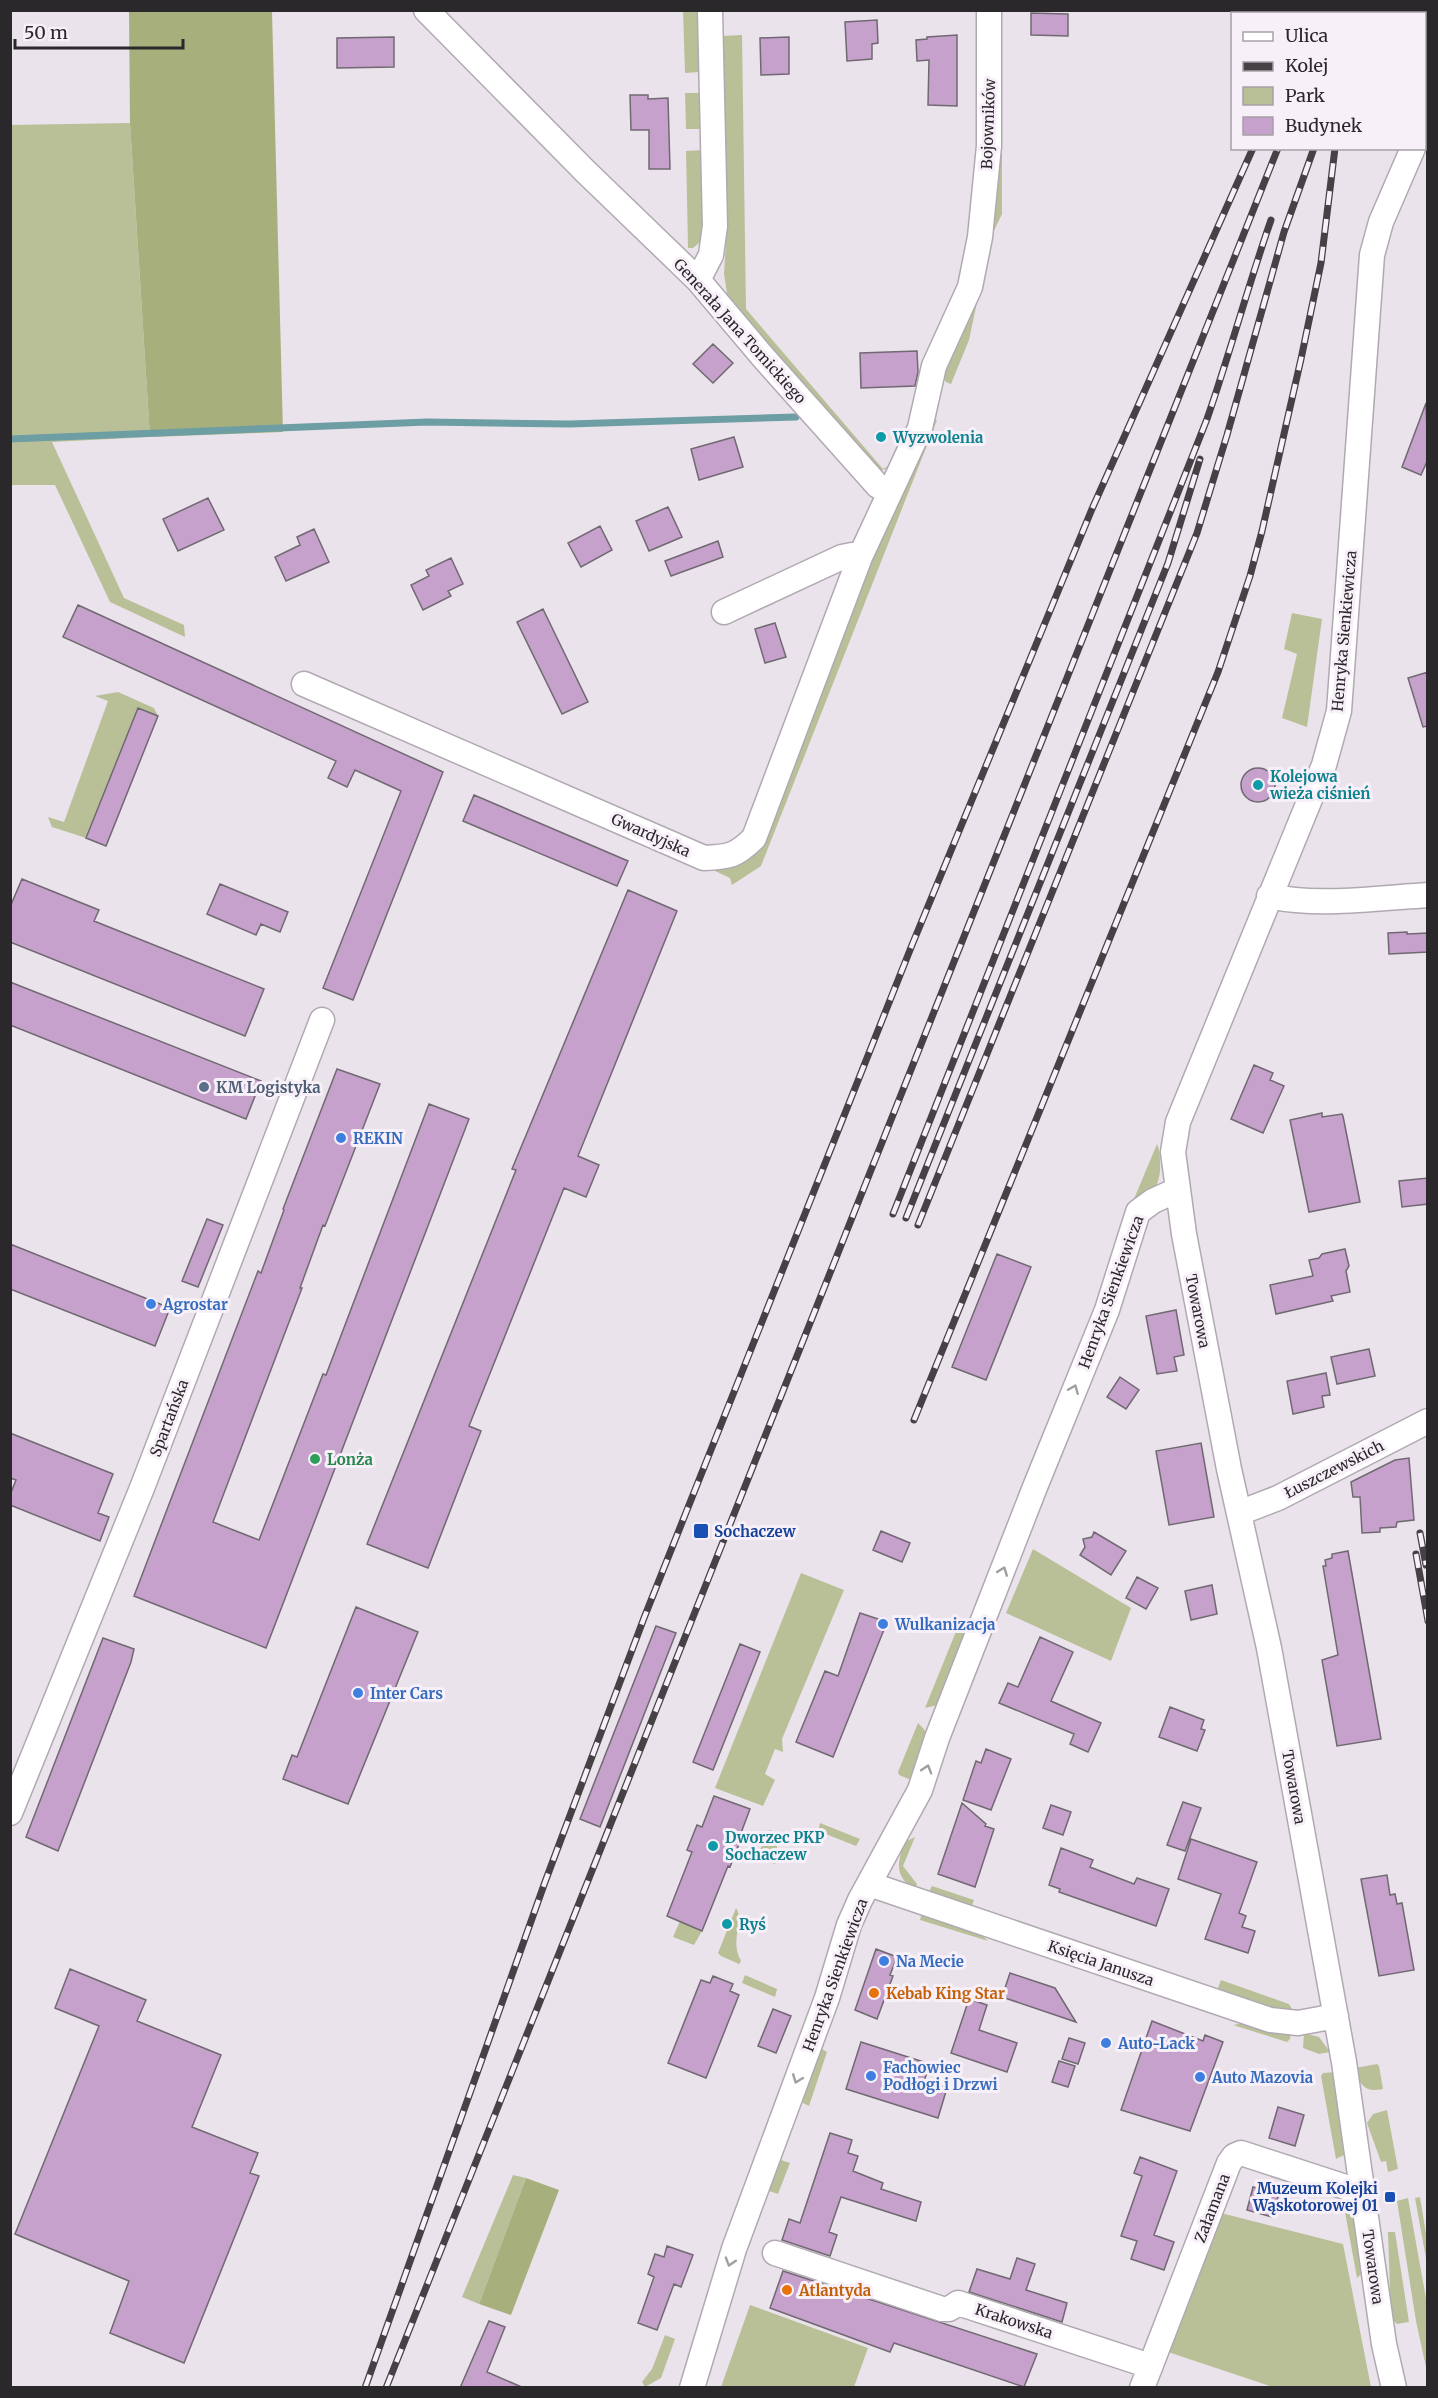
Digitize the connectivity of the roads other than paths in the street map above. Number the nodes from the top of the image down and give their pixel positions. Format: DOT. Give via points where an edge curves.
graph roads {
  1 [pos="426,10"];
  2 [pos="710,10"];
  3 [pos="989,10"];
  4 [pos="1412,150"];
  5 [pos="698,280"];
  6 [pos="890,491"];
  7 [pos="860,557"];
  8 [pos="724,612"];
  9 [pos="304,684"];
  10 [pos="1428,895"];
  11 [pos="1269,897"];
  12 [pos="322,1020"];
  13 [pos="1177,1190"];
  14 [pos="1428,1421"];
  15 [pos="1239,1513"];
  16 [pos="10,1813"];
  17 [pos="869,1884"];
  18 [pos="1336,2016"];
  19 [pos="1364,2193"];
  20 [pos="776,2253"];
  21 [pos="1146,2377"];
  22 [pos="692,2388"];
  23 [pos="1394,2388"];
  1 -- 5 [label="street, Generała Jana Tomickiego"];
  2 -- 5 [label="street" via="715,226 711,255"];
  3 -- 6 [label="street, Bojowników" via="989,146 980,237 970,287 934,366 920,428"];
  4 -- 11 [label="street, Henryka Sienkiewicza" via="1381,222 1372,255 1339,711 1324,765"];
  5 -- 6 [label="street, Generała Jana Tomickiego" via="878,486"];
  6 -- 7 [label="street, Gwardyjska"];
  7 -- 8 [label="street" via="842,557"];
  7 -- 9 [label="street, Gwardyjska" via="754,838 728,857 704,858"];
  10 -- 11 [label="street" via="1360,900"];
  11 -- 13 [label="street, Henryka Sienkiewicza" via="1178,1122 1173,1152"];
  12 -- 16 [label="street, Spartańska" via="142,1488"];
  13 -- 15 [label="street, Towarowa"];
  17 -- 13 [label="street, Henryka Sienkiewicza, one-way" via="920,1790 1035,1486 1107,1310 1138,1212"];
  14 -- 15 [label="street, Łuszczewskich" via="1278,1498"];
  15 -- 18 [label="street, Towarowa" via="1269,1648"];
  17 -- 18 [label="street, Księcia Janusza" via="1270,2020 1298,2023"];
  17 -- 22 [label="street, Henryka Sienkiewicza, one-way" via="849,1925 734,2249"];
  18 -- 19 [label="street, Towarowa"];
  19 -- 21 [label="street, Załamana" via="1241,2154 1234,2156"];
  19 -- 23 [label="street, Towarowa" via="1384,2344"];
  20 -- 21 [label="street, Krakowska" via="942,2309 958,2303"];
}
